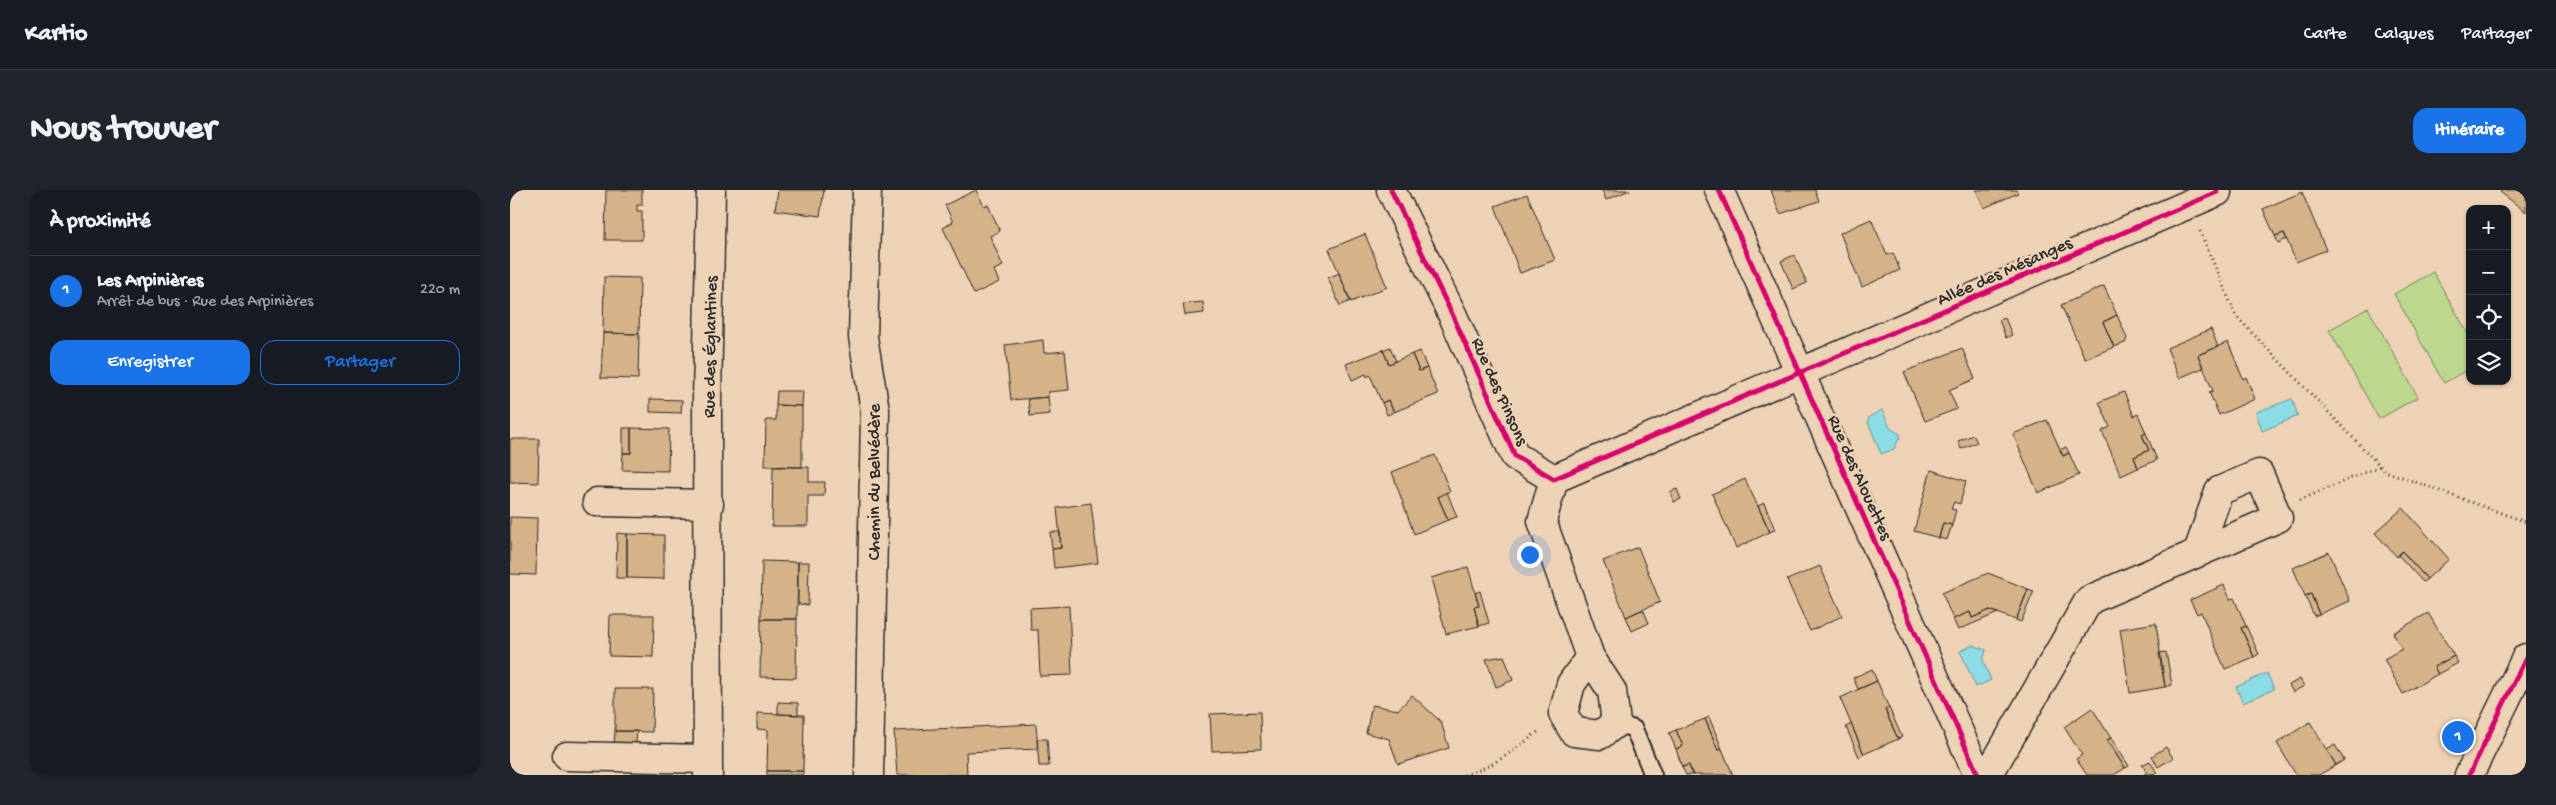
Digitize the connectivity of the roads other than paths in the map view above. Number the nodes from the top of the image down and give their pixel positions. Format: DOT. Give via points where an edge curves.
graph roads {
  1 [pos="711,190"];
  2 [pos="867,190"];
  3 [pos="1391,190"];
  4 [pos="1719,190"];
  5 [pos="2216,190"];
  6 [pos="1800,374"];
  7 [pos="1554,480"];
  8 [pos="597,502"];
  9 [pos="709,504"];
  10 [pos="2198,552"];
  11 [pos="1590,657"];
  12 [pos="2526,658"];
  13 [pos="1616,723"];
  14 [pos="567,756"];
  15 [pos="708,767"];
  16 [pos="869,775"];
  17 [pos="1653,775"];
  18 [pos="1978,775"];
  19 [pos="2469,775"];
  1 -- 9 [label="street, Rue des Églantines" via="707,400"];
  2 -- 16 [label="street, Chemin du Belvédère" via="863,337 875,410"];
  3 -- 7 [label="street, Rue des Pinsons" via="1453,316 1514,456"];
  4 -- 6 [label="street, Rue des Alouettes"];
  5 -- 6 [label="street, Allée des Mésanges"];
  6 -- 7 [label="street"];
  6 -- 18 [label="street, Rue des Alouettes"];
  7 -- 11 [label="street" via="1542,521"];
  8 -- 9 [label="street"];
  9 -- 15 [label="street, Rue des Églantines"];
  10 -- 10 [label="street" via="2278,518 2259,474 2219,491"];
  10 -- 18 [label="street" via="2089,600 1994,765"];
  11 -- 13 [label="street" via="1612,691"];
  11 -- 13 [label="street" via="1571,684 1562,714 1574,732 1600,735"];
  12 -- 19 [label="street"];
  13 -- 17 [label="lane" via="1634,730"];
  14 -- 15 [label="street"];
}
